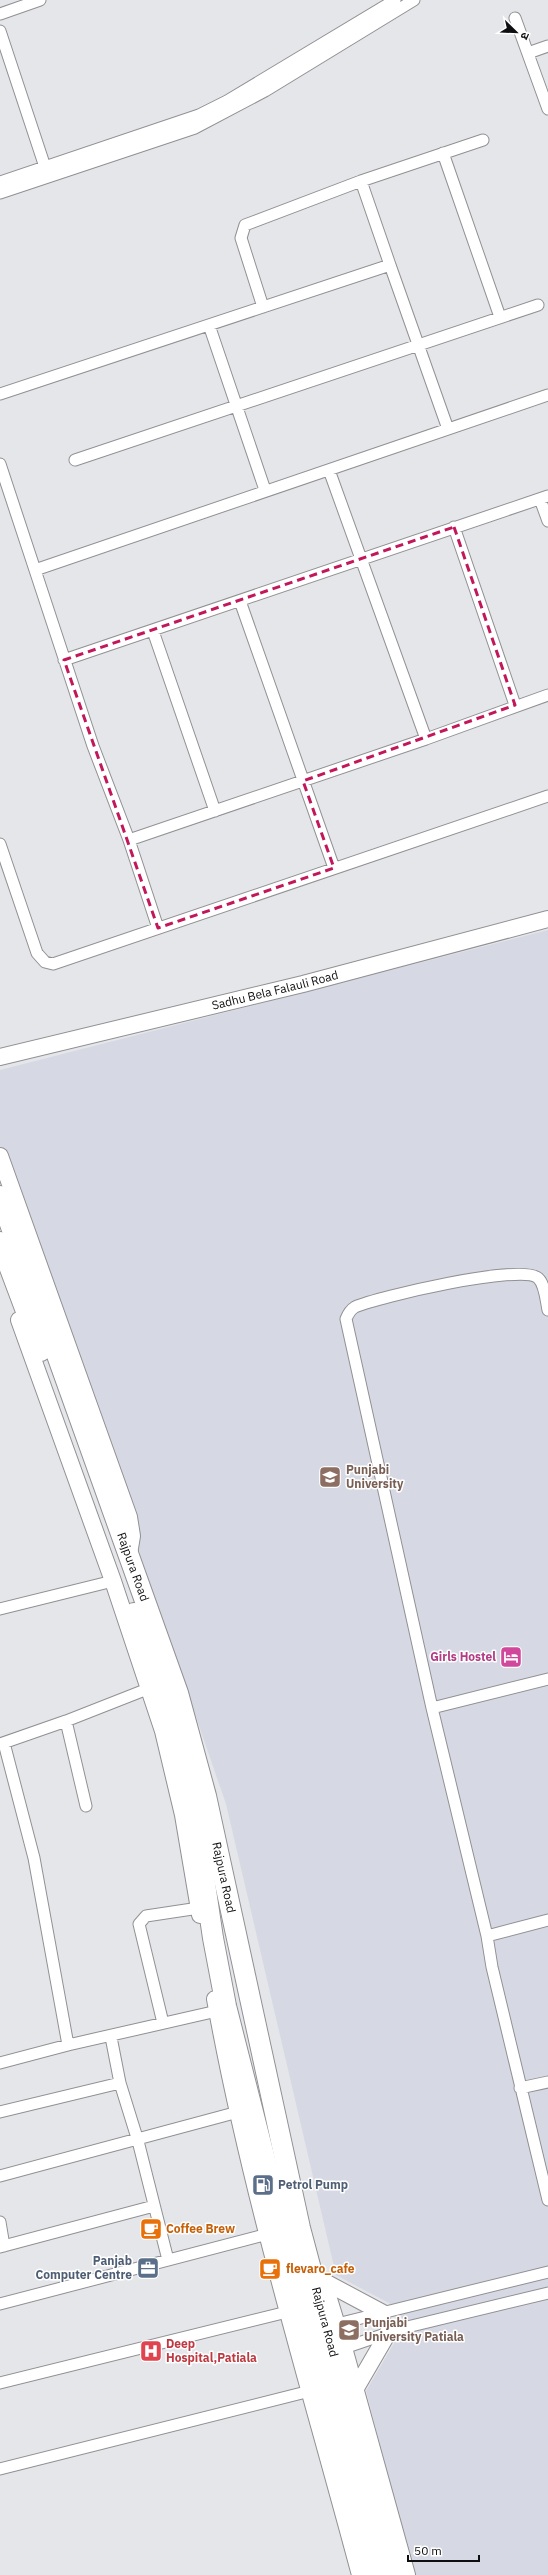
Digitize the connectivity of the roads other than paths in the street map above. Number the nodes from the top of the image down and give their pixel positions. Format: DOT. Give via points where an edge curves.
graph roads {
  1 [pos="40,0"];
  2 [pos="414,0"];
  3 [pos="390,2"];
  4 [pos="0,14"];
  5 [pos="515,18"];
  6 [pos="0,31"];
  7 [pos="548,46"];
  8 [pos="528,53"];
  9 [pos="5,64"];
  10 [pos="548,109"];
  11 [pos="483,140"];
  12 [pos="443,153"];
  13 [pos="46,172"];
  14 [pos="360,181"];
  15 [pos="0,182"];
  16 [pos="0,193"];
  17 [pos="390,265"];
  18 [pos="538,305"];
  19 [pos="263,307"];
  20 [pos="500,317"];
  21 [pos="209,325"];
  22 [pos="418,344"];
  23 [pos="0,394"];
  24 [pos="548,395"];
  25 [pos="236,405"];
  26 [pos="448,429"];
  27 [pos="75,460"];
  28 [pos="0,464"];
  29 [pos="329,470"];
  30 [pos="265,490"];
  31 [pos="544,497"];
  32 [pos="548,521"];
  33 [pos="454,527"];
  34 [pos="362,559"];
  35 [pos="35,570"];
  36 [pos="240,601"];
  37 [pos="153,631"];
  38 [pos="64,660"];
  39 [pos="548,695"];
  40 [pos="515,705"];
  41 [pos="426,739"];
  42 [pos="303,781"];
  43 [pos="548,796"];
  44 [pos="215,810"];
  45 [pos="129,840"];
  46 [pos="0,844"];
  47 [pos="334,868"];
  48 [pos="548,919"];
  49 [pos="158,928"];
  50 [pos="0,1057"];
  51 [pos="0,1156"];
  52 [pos="2,1208"];
  53 [pos="0,1242"];
  54 [pos="0,1267"];
  55 [pos="548,1310"];
  56 [pos="128,1556"];
  57 [pos="113,1581"];
  58 [pos="0,1609"];
  59 [pos="548,1679"];
  60 [pos="150,1688"];
  61 [pos="432,1708"];
  62 [pos="66,1721"];
  63 [pos="2,1743"];
  64 [pos="194,1747"];
  65 [pos="86,1806"];
  66 [pos="188,1813"];
  67 [pos="199,1908"];
  68 [pos="548,1920"];
  69 [pos="486,1936"];
  70 [pos="217,2011"];
  71 [pos="163,2024"];
  72 [pos="111,2037"];
  73 [pos="68,2045"];
  74 [pos="0,2064"];
  75 [pos="548,2082"];
  76 [pos="120,2083"];
  77 [pos="520,2088"];
  78 [pos="0,2112"];
  79 [pos="238,2112"];
  80 [pos="138,2141"];
  81 [pos="0,2176"];
  82 [pos="548,2200"];
  83 [pos="154,2206"];
  84 [pos="0,2222"];
  85 [pos="268,2234"];
  86 [pos="2,2247"];
  87 [pos="168,2260"];
  88 [pos="548,2272"];
  89 [pos="323,2280"];
  90 [pos="548,2293"];
  91 [pos="0,2304"];
  92 [pos="286,2312"];
  93 [pos="383,2313"];
  94 [pos="335,2325"];
  95 [pos="388,2333"];
  96 [pos="342,2348"];
  97 [pos="0,2384"];
  98 [pos="356,2388"];
  99 [pos="310,2391"];
  100 [pos="0,2470"];
  101 [pos="360,2575"];
  102 [pos="377,2575"];
  103 [pos="395,2575"];
  104 [pos="407,2575"];
  1 -- 4 [label="street"];
  2 -- 13 [label="street" via="265,91 195,128"];
  3 -- 13 [label="street" via="227,101 198,115"];
  5 -- 8 [label="street"];
  6 -- 9 [label="street"];
  7 -- 8 [label="street"];
  8 -- 10 [label="street"];
  9 -- 13 [label="street"];
  11 -- 12 [label="street"];
  12 -- 14 [label="street"];
  12 -- 20 [label="street"];
  13 -- 15 [label="street"];
  13 -- 16 [label="street"];
  14 -- 17 [label="street"];
  14 -- 19 [label="street" via="245,225 241,238"];
  17 -- 19 [label="street"];
  17 -- 22 [label="street"];
  18 -- 20 [label="street"];
  19 -- 21 [label="street"];
  20 -- 22 [label="street"];
  21 -- 23 [label="street"];
  21 -- 25 [label="street"];
  22 -- 25 [label="street"];
  22 -- 26 [label="street"];
  24 -- 26 [label="street"];
  25 -- 27 [label="street"];
  25 -- 30 [label="street"];
  26 -- 29 [label="street"];
  28 -- 35 [label="street"];
  29 -- 30 [label="street"];
  29 -- 34 [label="street"];
  30 -- 35 [label="street"];
  31 -- 32 [label="street"];
  31 -- 33 [label="street"];
  33 -- 34 [label="street"];
  33 -- 40 [label="street"];
  34 -- 36 [label="street"];
  34 -- 41 [label="street"];
  35 -- 38 [label="street"];
  36 -- 37 [label="street"];
  36 -- 42 [label="street"];
  37 -- 38 [label="street"];
  37 -- 44 [label="street"];
  38 -- 45 [label="street"];
  39 -- 40 [label="street"];
  40 -- 41 [label="street"];
  41 -- 42 [label="street"];
  42 -- 44 [label="street"];
  42 -- 47 [label="street"];
  43 -- 47 [label="street"];
  44 -- 45 [label="street"];
  45 -- 49 [label="street"];
  46 -- 49 [label="street" via="37,952 45,962 53,964"];
  47 -- 49 [label="street"];
  48 -- 50 [label="street, Sadhu Bela Falauli Road" via="303,984"];
  51 -- 56 [label="street" via="129,1517 132,1542"];
  52 -- 56 [label="highway, Rajpura Road"];
  53 -- 66 [label="highway, Rajpura Road" via="166,1702"];
  54 -- 57 [label="street"];
  55 -- 61 [label="street" via="541,1282 526,1273 486,1277 383,1299 354,1308 346,1319"];
  56 -- 64 [label="highway, Rajpura Road" via="178,1693"];
  57 -- 58 [label="street"];
  57 -- 60 [label="street"];
  59 -- 61 [label="street"];
  60 -- 62 [label="street"];
  60 -- 66 [label="street"];
  61 -- 69 [label="street"];
  62 -- 63 [label="street"];
  62 -- 65 [label="street"];
  63 -- 73 [label="street" via="34,1858"];
  64 -- 89 [label="street" via="214,1799 258,2018 289,2152"];
  64 -- 103 [label="highway, Rajpura Road" via="300,2228 371,2495"];
  66 -- 67 [label="street"];
  66 -- 102 [label="highway, Rajpura Road" via="231,2026"];
  67 -- 70 [label="street"];
  67 -- 71 [label="street" via="146,1916 140,1924"];
  68 -- 69 [label="street"];
  69 -- 77 [label="street"];
  70 -- 71 [label="street"];
  70 -- 79 [label="street"];
  71 -- 72 [label="street"];
  72 -- 73 [label="street"];
  72 -- 76 [label="street"];
  73 -- 74 [label="street"];
  75 -- 77 [label="street"];
  76 -- 78 [label="street"];
  76 -- 80 [label="street"];
  77 -- 82 [label="street"];
  79 -- 80 [label="street"];
  79 -- 85 [label="street"];
  80 -- 81 [label="street"];
  80 -- 83 [label="street"];
  83 -- 86 [label="street"];
  83 -- 87 [label="street"];
  84 -- 86 [label="street"];
  85 -- 87 [label="street"];
  85 -- 92 [label="street"];
  87 -- 91 [label="street"];
  88 -- 93 [label="street"];
  89 -- 93 [label="street"];
  89 -- 94 [label="street"];
  90 -- 95 [label="street"];
  92 -- 97 [label="street"];
  92 -- 99 [label="street" via="298,2334"];
  93 -- 94 [label="street"];
  93 -- 95 [label="street"];
  94 -- 96 [label="street"];
  95 -- 96 [label="street"];
  95 -- 98 [label="street"];
  96 -- 98 [label="street"];
  98 -- 104 [label="street"];
  99 -- 100 [label="street"];
  99 -- 101 [label="street"];
}
